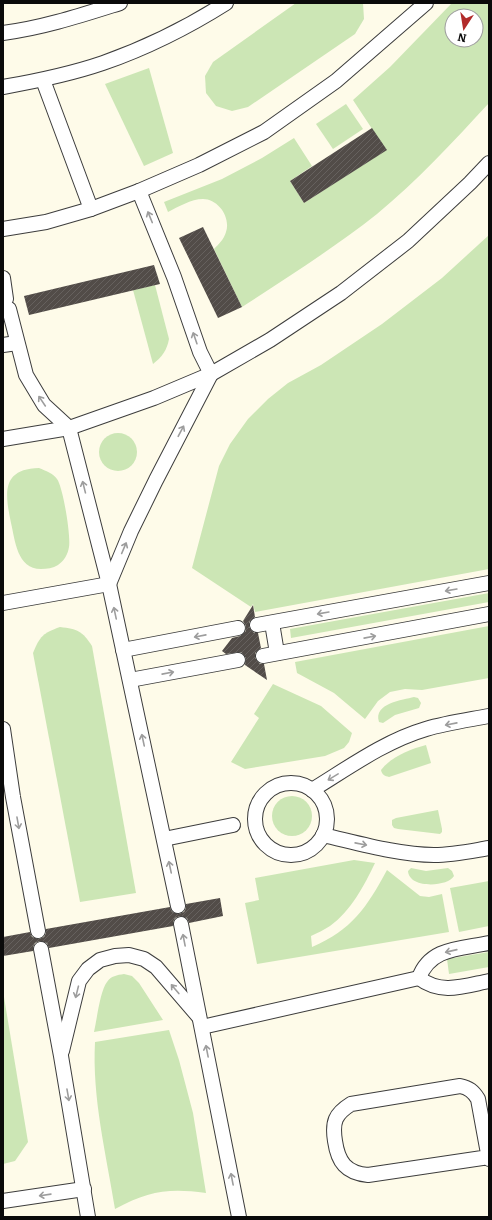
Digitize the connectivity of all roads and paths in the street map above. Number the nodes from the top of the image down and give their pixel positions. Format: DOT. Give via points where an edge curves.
graph roads {
  1 [pos="120,3"];
  2 [pos="226,3"];
  3 [pos="420,5"];
  4 [pos="3,33"];
  5 [pos="43,80"];
  6 [pos="3,87"];
  7 [pos="489,163"];
  8 [pos="139,191"];
  9 [pos="91,209"];
  10 [pos="3,229"];
  11 [pos="3,278"];
  12 [pos="10,344"];
  13 [pos="210,374"];
  14 [pos="69,428"];
  15 [pos="3,439"];
  16 [pos="489,582"];
  17 [pos="109,584"];
  18 [pos="3,603"];
  19 [pos="489,614"];
  20 [pos="272,623"];
  21 [pos="257,625"];
  22 [pos="238,628"];
  23 [pos="123,650"];
  24 [pos="277,653"];
  25 [pos="263,656"];
  26 [pos="238,660"];
  27 [pos="130,680"];
  28 [pos="489,716"];
  29 [pos="3,729"];
  30 [pos="312,790"];
  31 [pos="8,798"];
  32 [pos="255,822"];
  33 [pos="323,835"];
  34 [pos="164,839"];
  35 [pos="489,848"];
  36 [pos="178,906"];
  37 [pos="181,924"];
  38 [pos="38,931"];
  39 [pos="489,943"];
  40 [pos="41,949"];
  41 [pos="419,978"];
  42 [pos="489,981"];
  43 [pos="201,1023"];
  44 [pos="61,1056"];
  45 [pos="489,1158"];
  46 [pos="84,1189"];
  47 [pos="3,1201"];
  48 [pos="88,1217"];
  49 [pos="239,1217"];
  1 -- 4 [label="lane"];
  2 -- 5 [label="lane" via="152,43 103,63"];
  3 -- 8 [label="lane" via="336,81 264,132 199,165"];
  5 -- 6 [label="lane"];
  5 -- 9 [label="lane"];
  7 -- 13 [label="lane" via="408,241 341,293 270,340"];
  8 -- 9 [label="lane"];
  13 -- 8 [label="lane, one-way"];
  9 -- 10 [label="lane" via="46,222"];
  11 -- 12 [label="lane" via="8,304"];
  14 -- 12 [label="lane, one-way" via="44,405"];
  13 -- 14 [label="lane" via="154,398"];
  17 -- 13 [label="lane, one-way" via="131,531"];
  14 -- 15 [label="lane"];
  17 -- 14 [label="lane, one-way"];
  16 -- 20 [label="lane, one-way"];
  17 -- 18 [label="lane"];
  23 -- 17 [label="lane, one-way"];
  24 -- 19 [label="lane, one-way"];
  20 -- 21 [label="lane"];
  20 -- 24 [label="lane"];
  22 -- 23 [label="lane, one-way"];
  23 -- 27 [label="lane"];
  24 -- 25 [label="lane"];
  27 -- 26 [label="lane, one-way"];
  34 -- 27 [label="lane, one-way"];
  28 -- 30 [label="lane, one-way" via="426,729 398,740"];
  29 -- 31 [label="lane"];
  30 -- 32 [label="lane" via="292,783 271,788 257,804"];
  30 -- 33 [label="lane" via="321,799 326,811"];
  31 -- 38 [label="lane, one-way"];
  32 -- 33 [label="lane" via="259,836 266,845 285,854 307,851 317,844"];
  32 -- 34 [label="lane"];
  33 -- 35 [label="lane, one-way" via="410,853 434,855"];
  36 -- 34 [label="lane, one-way"];
  43 -- 37 [label="lane, one-way"];
  39 -- 41 [label="lane, one-way" via="437,955 422,969"];
  40 -- 44 [label="lane"];
  41 -- 42 [label="lane" via="437,988"];
  41 -- 43 [label="lane"];
  43 -- 44 [label="lane, one-way" via="156,966 130,955 115,956 100,960 88,969 79,981"];
  49 -- 43 [label="lane, one-way"];
  44 -- 46 [label="lane, one-way"];
  45 -- 45 [label="lane" via="478,1099 474,1092 460,1086 351,1104 343,1108 334,1124 339,1159 344,1166 360,1174"];
  46 -- 47 [label="lane, one-way"];
  46 -- 48 [label="lane"];
}
